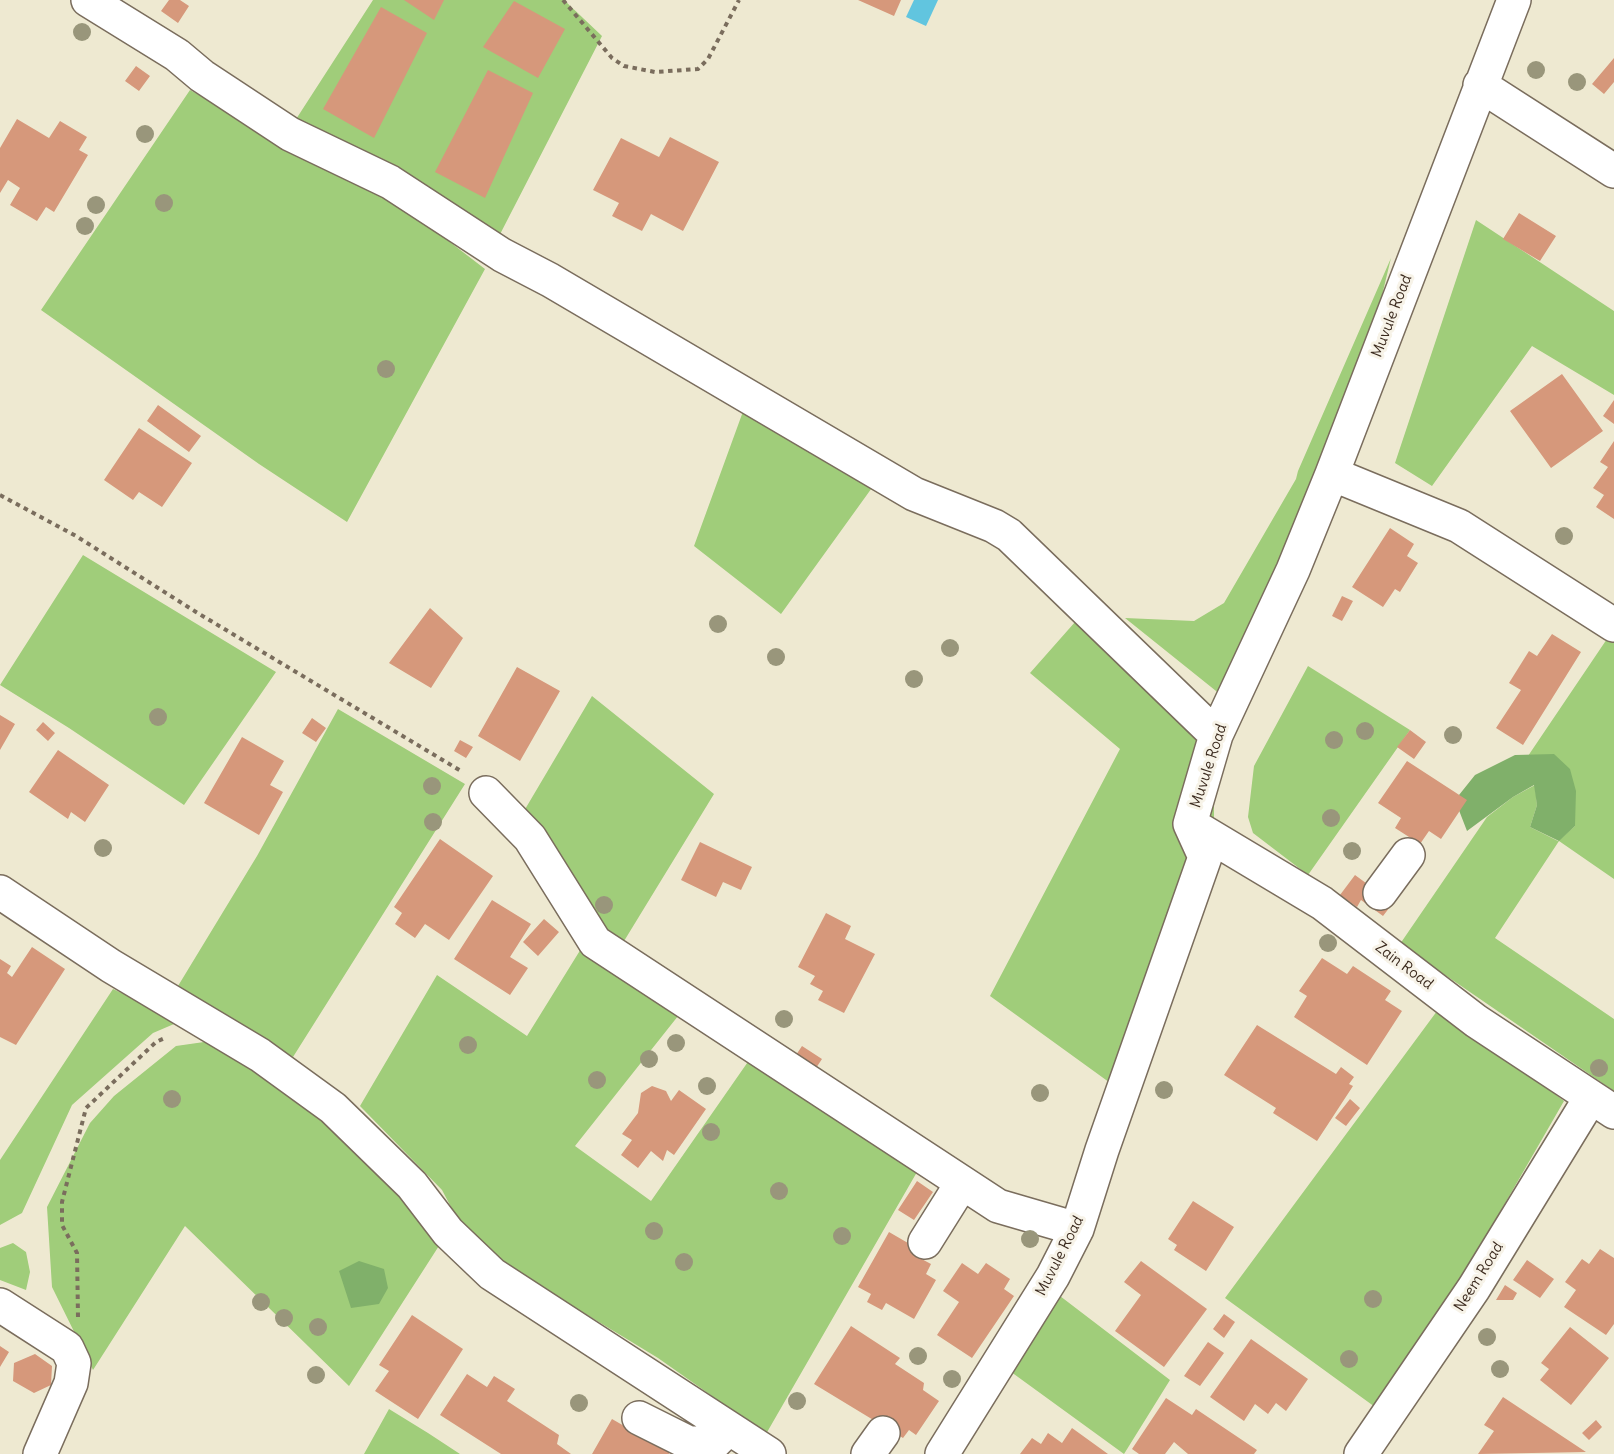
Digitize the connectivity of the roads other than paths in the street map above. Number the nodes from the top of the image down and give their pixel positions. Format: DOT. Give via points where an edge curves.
graph roads {
  1 [pos="88,0"];
  2 [pos="1514,0"];
  3 [pos="1480,85"];
  4 [pos="1614,171"];
  5 [pos="1332,474"];
  6 [pos="1614,625"];
  7 [pos="1216,735"];
  8 [pos="486,793"];
  9 [pos="1190,824"];
  10 [pos="1408,855"];
  11 [pos="0,892"];
  12 [pos="1369,910"];
  13 [pos="1603,1105"];
  14 [pos="962,1183"];
  15 [pos="1077,1229"];
  16 [pos="925,1242"];
  17 [pos="0,1305"];
  18 [pos="639,1418"];
  19 [pos="728,1429"];
  20 [pos="40,1454"];
  21 [pos="769,1454"];
  22 [pos="942,1454"];
  23 [pos="1361,1454"];
  1 -- 7 [label="street" via="177,55 290,134 390,182 502,255 895,484 1009,535"];
  2 -- 3 [label="street, Muvule Road"];
  3 -- 4 [label="street"];
  3 -- 5 [label="street, Muvule Road"];
  5 -- 6 [label="street" via="1459,526"];
  5 -- 7 [label="street, Muvule Road" via="1293,570"];
  7 -- 9 [label="street, Muvule Road"];
  8 -- 14 [label="street" via="530,838 595,942"];
  9 -- 12 [label="street, Zain Road" via="1322,903"];
  9 -- 15 [label="street, Muvule Road" via="1205,857"];
  10 -- 12 [label="street"];
  11 -- 19 [label="street" via="111,966 260,1055 333,1107 492,1274"];
  12 -- 13 [label="street, Zain Road" via="1476,1021"];
  13 -- 23 [label="street, Neem Road"];
  14 -- 15 [label="street" via="998,1206"];
  14 -- 16 [label="street"];
  15 -- 22 [label="street, Muvule Road" via="1053,1276"];
  17 -- 20 [label="street" via="67,1348 75,1363 71,1383"];
  18 -- 19 [label="street" via="689,1443 714,1443"];
  19 -- 21 [label="street"];
}
